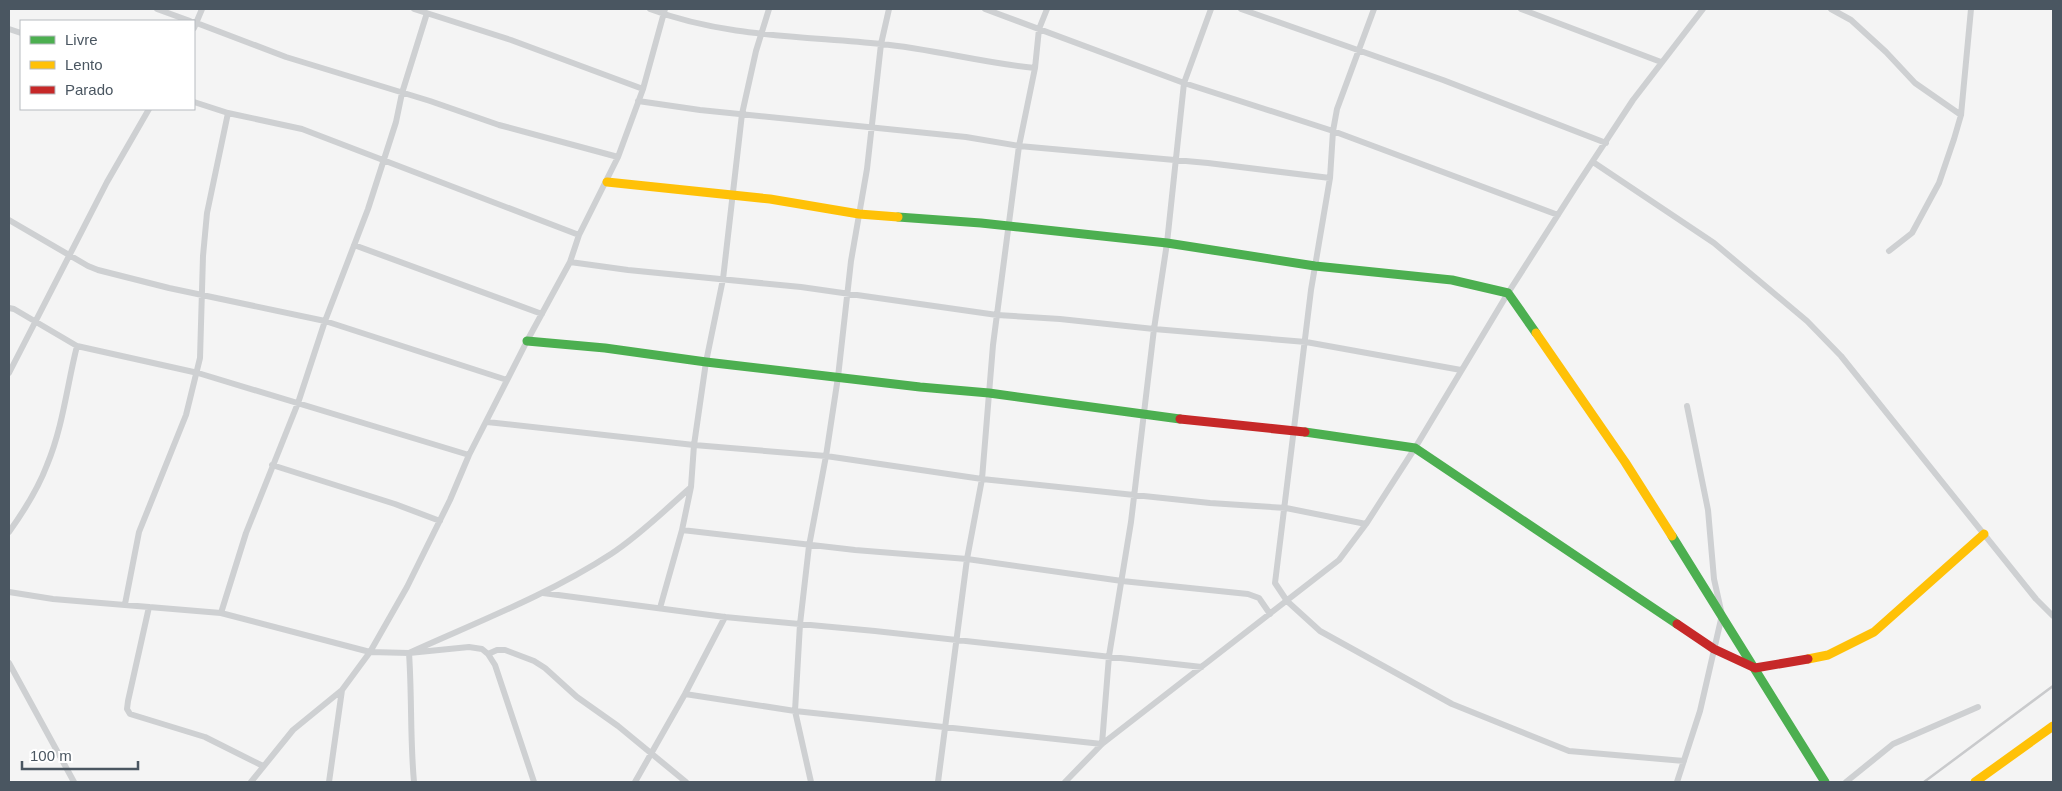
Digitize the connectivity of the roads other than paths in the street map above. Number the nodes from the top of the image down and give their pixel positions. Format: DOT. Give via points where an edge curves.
graph roads {
  1 [pos="157,9"];
  2 [pos="202,9"];
  3 [pos="414,9"];
  4 [pos="650,9"];
  5 [pos="769,9"];
  6 [pos="889,9"];
  7 [pos="986,9"];
  8 [pos="1047,9"];
  9 [pos="1211,9"];
  10 [pos="1241,9"];
  11 [pos="1374,9"];
  12 [pos="1521,9"];
  13 [pos="1703,9"];
  14 [pos="1830,9"];
  15 [pos="1971,9"];
  16 [pos="664,11"];
  17 [pos="427,13"];
  18 [pos="184,20"];
  19 [pos="195,22"];
  20 [pos="195,24"];
  21 [pos="1039,29"];
  22 [pos="761,33"];
  23 [pos="881,44"];
  24 [pos="1358,50"];
  25 [pos="1661,62"];
  26 [pos="1035,68"];
  27 [pos="1184,83"];
  28 [pos="643,89"];
  29 [pos="402,93"];
  30 [pos="638,101"];
  31 [pos="195,102"];
  32 [pos="148,110"];
  33 [pos="228,113"];
  34 [pos="742,114"];
  35 [pos="1961,115"];
  36 [pos="872,127"];
  37 [pos="1333,130"];
  38 [pos="1606,142"];
  39 [pos="1020,146"];
  40 [pos="618,157"];
  41 [pos="384,161"];
  42 [pos="1176,161"];
  43 [pos="1593,162"];
  44 [pos="1330,178"];
  45 [pos="607,182"];
  46 [pos="732,196"];
  47 [pos="859,214"];
  48 [pos="1558,215"];
  49 [pos="9,220"];
  50 [pos="1009,228"];
  51 [pos="579,236"];
  52 [pos="1167,243"];
  53 [pos="354,245"];
  54 [pos="1889,251"];
  55 [pos="69,256"];
  56 [pos="570,262"];
  57 [pos="1315,266"];
  58 [pos="723,279"];
  59 [pos="1508,293"];
  60 [pos="847,294"];
  61 [pos="204,296"];
  62 [pos="9,308"];
  63 [pos="542,314"];
  64 [pos="997,315"];
  65 [pos="34,321"];
  66 [pos="325,321"];
  67 [pos="1154,330"];
  68 [pos="527,341"];
  69 [pos="1306,342"];
  70 [pos="78,346"];
  71 [pos="706,362"];
  72 [pos="1460,370"];
  73 [pos="9,373"];
  74 [pos="198,373"];
  75 [pos="838,377"];
  76 [pos="507,380"];
  77 [pos="989,393"];
  78 [pos="298,403"];
  79 [pos="1687,406"];
  80 [pos="1143,415"];
  81 [pos="487,422"];
  82 [pos="1295,430"];
  83 [pos="694,445"];
  84 [pos="1415,448"];
  85 [pos="469,455"];
  86 [pos="826,456"];
  87 [pos="272,465"];
  88 [pos="982,480"];
  89 [pos="691,487"];
  90 [pos="1135,495"];
  91 [pos="1286,508"];
  92 [pos="440,521"];
  93 [pos="1366,524"];
  94 [pos="682,530"];
  95 [pos="9,532"];
  96 [pos="1984,534"];
  97 [pos="809,546"];
  98 [pos="967,559"];
  99 [pos="1122,581"];
  100 [pos="9,592"];
  101 [pos="543,593"];
  102 [pos="1287,602"];
  103 [pos="125,604"];
  104 [pos="149,607"];
  105 [pos="660,608"];
  106 [pos="221,613"];
  107 [pos="1270,614"];
  108 [pos="1722,615"];
  109 [pos="2053,616"];
  110 [pos="724,618"];
  111 [pos="800,624"];
  112 [pos="957,641"];
  113 [pos="1714,650"];
  114 [pos="370,652"];
  115 [pos="409,653"];
  116 [pos="488,654"];
  117 [pos="1109,656"];
  118 [pos="9,662"];
  119 [pos="1202,667"];
  120 [pos="1755,668"];
  121 [pos="342,690"];
  122 [pos="685,694"];
  123 [pos="1978,707"];
  124 [pos="795,711"];
  125 [pos="944,726"];
  126 [pos="2053,726"];
  127 [pos="1102,744"];
  128 [pos="651,753"];
  129 [pos="1684,761"];
  130 [pos="263,766"];
  131 [pos="74,782"];
  132 [pos="251,782"];
  133 [pos="329,782"];
  134 [pos="414,782"];
  135 [pos="534,782"];
  136 [pos="635,782"];
  137 [pos="686,782"];
  138 [pos="811,782"];
  139 [pos="938,782"];
  140 [pos="1065,782"];
  141 [pos="1677,782"];
  142 [pos="1825,782"];
  143 [pos="1846,782"];
  144 [pos="1975,782"];
  1 -- 18 [label="street"];
  2 -- 19 [label="street"];
  3 -- 17 [label="street"];
  4 -- 16 [label="street"];
  5 -- 22 [label="street"];
  6 -- 23 [label="street"];
  7 -- 21 [label="street"];
  8 -- 21 [label="street"];
  9 -- 27 [label="street"];
  10 -- 24 [label="street"];
  11 -- 24 [label="street"];
  12 -- 25 [label="street"];
  13 -- 25 [label="street"];
  14 -- 35 [label="street" via="1851,20 1915,83"];
  15 -- 35 [label="street"];
  16 -- 22 [label="street" via="702,26"];
  16 -- 28 [label="street"];
  17 -- 28 [label="street"];
  17 -- 29 [label="street"];
  20 -- 29 [label="street"];
  21 -- 26 [label="street"];
  21 -- 27 [label="street"];
  22 -- 23 [label="street"];
  22 -- 34 [label="street"];
  23 -- 26 [label="street"];
  23 -- 36 [label="street"];
  24 -- 37 [label="street" via="1337,108"];
  24 -- 38 [label="street"];
  25 -- 38 [label="street"];
  26 -- 39 [label="street"];
  27 -- 37 [label="street"];
  27 -- 42 [label="street"];
  28 -- 30 [label="street"];
  29 -- 40 [label="street" via="498,125"];
  29 -- 41 [label="street"];
  30 -- 34 [label="street"];
  30 -- 40 [label="street"];
  31 -- 33 [label="street"];
  32 -- 55 [label="street"];
  33 -- 41 [label="street" via="302,129"];
  33 -- 61 [label="street" via="207,214"];
  34 -- 36 [label="street"];
  34 -- 46 [label="street"];
  35 -- 54 [label="street" via="1938,183 1912,233"];
  36 -- 39 [label="street"];
  36 -- 47 [label="street"];
  37 -- 44 [label="street"];
  37 -- 48 [label="street"];
  38 -- 43 [label="street"];
  39 -- 42 [label="street"];
  39 -- 50 [label="street"];
  40 -- 45 [label="street"];
  41 -- 51 [label="street"];
  41 -- 53 [label="street"];
  42 -- 44 [label="street"];
  42 -- 52 [label="street"];
  43 -- 48 [label="street"];
  43 -- 96 [label="street" via="1714,243 1807,321 1841,356"];
  44 -- 57 [label="street"];
  45 -- 46 [label="street"];
  45 -- 51 [label="street"];
  46 -- 47 [label="street"];
  46 -- 58 [label="street"];
  47 -- 50 [label="street"];
  47 -- 60 [label="street"];
  48 -- 59 [label="street"];
  49 -- 55 [label="street"];
  50 -- 52 [label="street"];
  50 -- 64 [label="street"];
  51 -- 56 [label="street"];
  52 -- 57 [label="street"];
  52 -- 67 [label="street"];
  53 -- 63 [label="street"];
  53 -- 66 [label="street"];
  55 -- 61 [label="street" via="98,270"];
  55 -- 65 [label="street"];
  56 -- 58 [label="street"];
  56 -- 63 [label="street"];
  57 -- 59 [label="street" via="1443,279"];
  57 -- 69 [label="street"];
  58 -- 60 [label="street"];
  58 -- 71 [label="street"];
  59 -- 72 [label="street"];
  59 -- 108 [label="street" via="1625,462"];
  60 -- 64 [label="street"];
  60 -- 75 [label="street"];
  61 -- 66 [label="street"];
  61 -- 74 [label="street"];
  62 -- 65 [label="street"];
  63 -- 68 [label="street"];
  64 -- 67 [label="street"];
  64 -- 77 [label="street"];
  65 -- 70 [label="street"];
  65 -- 73 [label="street"];
  66 -- 76 [label="street"];
  66 -- 78 [label="street"];
  67 -- 69 [label="street"];
  67 -- 80 [label="street"];
  68 -- 71 [label="street"];
  68 -- 76 [label="street"];
  69 -- 72 [label="street"];
  69 -- 82 [label="street"];
  70 -- 74 [label="street"];
  70 -- 95 [label="street" via="48,465"];
  71 -- 75 [label="street"];
  71 -- 83 [label="street"];
  72 -- 84 [label="street"];
  74 -- 78 [label="street"];
  74 -- 103 [label="street" via="186,415 139,532"];
  75 -- 77 [label="street"];
  75 -- 86 [label="street"];
  76 -- 81 [label="street"];
  77 -- 80 [label="street"];
  77 -- 88 [label="street"];
  78 -- 85 [label="street"];
  78 -- 87 [label="street"];
  79 -- 108 [label="street" via="1708,510 1714,579"];
  80 -- 82 [label="street"];
  80 -- 90 [label="street"];
  81 -- 83 [label="street"];
  81 -- 85 [label="street"];
  82 -- 84 [label="street"];
  82 -- 91 [label="street"];
  83 -- 86 [label="street"];
  83 -- 89 [label="street"];
  84 -- 93 [label="street"];
  84 -- 113 [label="street"];
  85 -- 92 [label="street"];
  86 -- 88 [label="street"];
  86 -- 97 [label="street"];
  87 -- 92 [label="street"];
  87 -- 106 [label="street"];
  88 -- 90 [label="street"];
  88 -- 98 [label="street"];
  89 -- 94 [label="street"];
  89 -- 101 [label="street" via="632,539"];
  90 -- 91 [label="street"];
  90 -- 99 [label="street"];
  91 -- 93 [label="street"];
  91 -- 102 [label="street" via="1275,579"];
  92 -- 114 [label="street"];
  93 -- 102 [label="street" via="1339,560"];
  94 -- 97 [label="street"];
  94 -- 105 [label="street"];
  96 -- 109 [label="street"];
  96 -- 120 [label="street" via="1874,632 1828,655"];
  97 -- 98 [label="street"];
  97 -- 111 [label="street"];
  98 -- 99 [label="street"];
  98 -- 112 [label="street"];
  99 -- 107 [label="street" via="1248,594 1259,598"];
  99 -- 117 [label="street"];
  100 -- 103 [label="street"];
  101 -- 105 [label="street"];
  101 -- 115 [label="street"];
  102 -- 107 [label="street"];
  102 -- 129 [label="street" via="1320,631 1452,704 1569,751"];
  103 -- 104 [label="street"];
  104 -- 106 [label="street"];
  104 -- 130 [label="street" via="128,701 130,714 205,737"];
  105 -- 110 [label="street"];
  106 -- 114 [label="street"];
  107 -- 119 [label="street"];
  108 -- 113 [label="street"];
  108 -- 120 [label="street"];
  110 -- 111 [label="street"];
  110 -- 122 [label="street"];
  111 -- 112 [label="street"];
  111 -- 124 [label="street"];
  112 -- 117 [label="street"];
  112 -- 125 [label="street"];
  113 -- 120 [label="street"];
  113 -- 129 [label="street"];
  114 -- 115 [label="street"];
  114 -- 121 [label="street"];
  115 -- 116 [label="street" via="469,647 482,649"];
  115 -- 134 [label="street"];
  116 -- 128 [label="street" via="505,650 534,661"];
  116 -- 135 [label="street" via="500,679"];
  117 -- 119 [label="street"];
  117 -- 127 [label="street"];
  118 -- 131 [label="street"];
  119 -- 127 [label="street"];
  120 -- 142 [label="street"];
  121 -- 130 [label="street" via="292,730"];
  121 -- 133 [label="street"];
  122 -- 124 [label="street"];
  122 -- 128 [label="street"];
  123 -- 143 [label="street" via="1893,744"];
  124 -- 125 [label="street"];
  124 -- 138 [label="street"];
  125 -- 127 [label="street"];
  125 -- 139 [label="street"];
  126 -- 144 [label="street"];
  127 -- 140 [label="street"];
  128 -- 136 [label="street"];
  128 -- 137 [label="street"];
  129 -- 141 [label="street"];
  130 -- 132 [label="street"];
}
